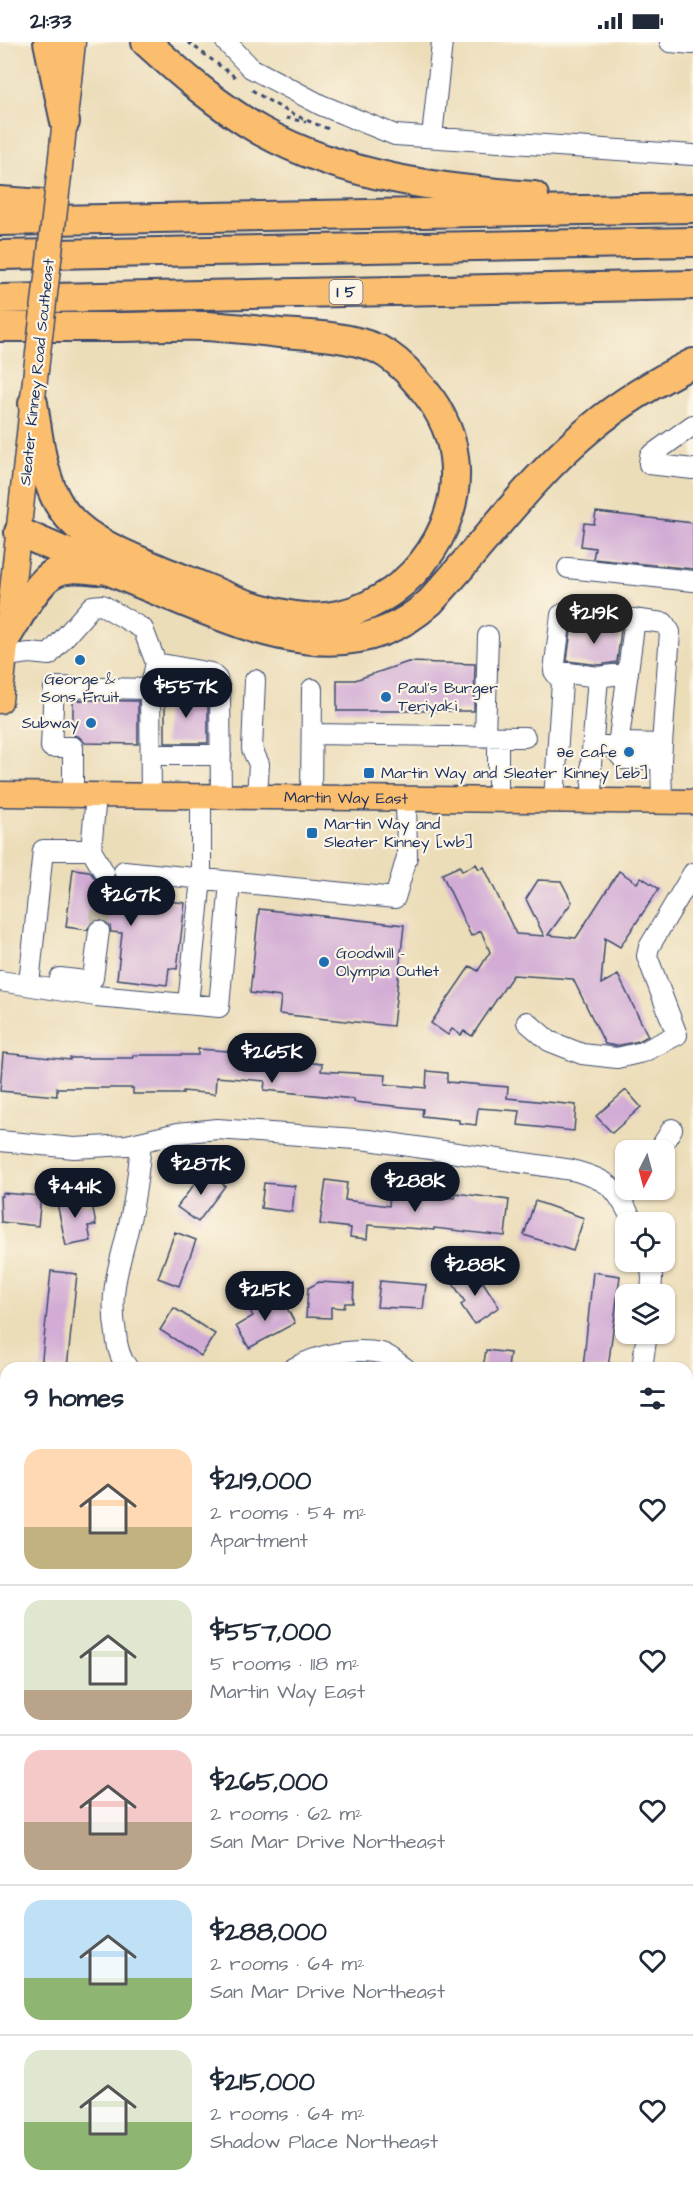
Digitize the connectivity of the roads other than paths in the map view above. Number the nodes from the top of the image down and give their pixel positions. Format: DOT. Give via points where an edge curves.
graph roads {
  1 [pos="48,42"];
  2 [pos="73,42"];
  3 [pos="146,42"];
  4 [pos="226,42"];
  5 [pos="442,42"];
  6 [pos="670,42"];
  7 [pos="693,45"];
  8 [pos="65,122"];
  9 [pos="432,137"];
  10 [pos="693,155"];
  11 [pos="0,201"];
  12 [pos="682,208"];
  13 [pos="219,217"];
  14 [pos="0,221"];
  15 [pos="693,242"];
  16 [pos="0,255"];
  17 [pos="693,285"];
  18 [pos="0,299"];
  19 [pos="0,327"];
  20 [pos="693,363"];
  21 [pos="33,403"];
  22 [pos="693,425"];
  23 [pos="693,469"];
  24 [pos="18,532"];
  25 [pos="568,568"];
  26 [pos="107,571"];
  27 [pos="693,581"];
  28 [pos="635,619"];
  29 [pos="488,636"];
  30 [pos="6,646"];
  31 [pos="49,655"];
  32 [pos="156,663"];
  33 [pos="555,671"];
  34 [pos="628,673"];
  35 [pos="598,677"];
  36 [pos="255,680"];
  37 [pos="64,687"];
  38 [pos="150,688"];
  39 [pos="312,689"];
  40 [pos="1,690"];
  41 [pos="312,734"];
  42 [pos="491,737"];
  43 [pos="525,737"];
  44 [pos="593,743"];
  45 [pos="614,748"];
  46 [pos="662,752"];
  47 [pos="151,755"];
  48 [pos="221,755"];
  49 [pos="0,794"];
  50 [pos="84,795"];
  51 [pos="151,796"];
  52 [pos="211,797"];
  53 [pos="256,797"];
  54 [pos="311,798"];
  55 [pos="406,799"];
  56 [pos="498,800"];
  57 [pos="554,800"];
  58 [pos="593,801"];
  59 [pos="662,801"];
  60 [pos="693,802"];
  61 [pos="91,850"];
  62 [pos="693,873"];
  63 [pos="201,879"];
  64 [pos="230,882"];
  65 [pos="99,931"];
  66 [pos="30,979"];
  67 [pos="0,981"];
  68 [pos="188,1004"];
  69 [pos="527,1022"];
  70 [pos="672,1130"];
  71 [pos="666,1140"];
  72 [pos="0,1141"];
  73 [pos="141,1142"];
  74 [pos="615,1182"];
  75 [pos="646,1344"];
  76 [pos="125,1362"];
  77 [pos="307,1362"];
  78 [pos="395,1362"];
  79 [pos="643,1362"];
  1 -- 8 [label="highway"];
  2 -- 8 [label="main road, Sleater Kinney Road Southeast"];
  3 -- 12 [label="highway" via="226,108 261,130 330,161 424,184"];
  4 -- 9 [label="street" via="251,68 321,105 395,135"];
  5 -- 9 [label="street"];
  6 -- 7 [label="street"];
  8 -- 21 [label="main road, Sleater Kinney Road Southeast, bridge"];
  9 -- 10 [label="street"];
  11 -- 13 [label="highway"];
  12 -- 13 [label="highway"];
  13 -- 14 [label="highway"];
  15 -- 16 [label="highway"];
  17 -- 18 [label="highway, I 5"];
  19 -- 21 [label="highway" via="204,326 317,336 379,350 424,390 444,423 454,457 448,516 423,563 391,593 371,604 326,617 263,609 115,550 74,523 52,489"];
  20 -- 26 [label="highway" via="632,397 591,428 532,486 430,602 414,616 382,632 348,640 305,640 262,631"];
  21 -- 24 [label="main road, Sleater Kinney Road Southeast"];
  22 -- 23 [label="street" via="650,456 650,464"];
  24 -- 26 [label="highway"];
  24 -- 30 [label="main road, Sleater Kinney Road Southeast"];
  25 -- 27 [label="street"];
  26 -- 30 [label="highway" via="75,568 55,573 34,595"];
  28 -- 33 [label="street" via="569,611 561,615"];
  28 -- 34 [label="street"];
  28 -- 46 [label="street" via="664,623 670,633"];
  29 -- 42 [label="street"];
  30 -- 31 [label="street"];
  30 -- 40 [label="main road, Sleater Kinney Road Southeast"];
  31 -- 32 [label="street" via="92,606 102,605 143,629"];
  31 -- 37 [label="street"];
  32 -- 38 [label="street"];
  32 -- 48 [label="street" via="211,673 217,679"];
  33 -- 35 [label="street"];
  33 -- 57 [label="street" via="562,682"];
  34 -- 35 [label="street"];
  34 -- 45 [label="street" via="620,738"];
  35 -- 44 [label="street"];
  36 -- 53 [label="street" via="252,749 259,764"];
  37 -- 38 [label="street"];
  37 -- 50 [label="street" via="51,747 73,747"];
  38 -- 47 [label="street"];
  39 -- 41 [label="street"];
  41 -- 42 [label="street"];
  41 -- 54 [label="street"];
  42 -- 43 [label="street"];
  42 -- 56 [label="street"];
  44 -- 45 [label="street"];
  44 -- 58 [label="street"];
  45 -- 46 [label="street" via="623,759"];
  46 -- 59 [label="street"];
  47 -- 48 [label="street"];
  47 -- 51 [label="street"];
  48 -- 52 [label="street"];
  49 -- 50 [label="main road, Martin Way East"];
  50 -- 51 [label="main road, Martin Way East"];
  50 -- 61 [label="street"];
  51 -- 52 [label="main road, Martin Way East"];
  52 -- 53 [label="main road, Martin Way East"];
  52 -- 63 [label="street"];
  53 -- 54 [label="main road, Martin Way East"];
  54 -- 55 [label="main road, Martin Way East"];
  55 -- 56 [label="main road, Martin Way East"];
  55 -- 64 [label="street" via="407,857 395,898"];
  56 -- 57 [label="main road, Martin Way East"];
  57 -- 58 [label="main road, Martin Way East"];
  58 -- 59 [label="main road, Martin Way East"];
  59 -- 60 [label="main road, Martin Way East"];
  61 -- 63 [label="street" via="114,872"];
  61 -- 66 [label="street" via="43,850"];
  62 -- 69 [label="street" via="647,956 677,1035 643,1052 617,1058 582,1054 549,1041"];
  63 -- 64 [label="street"];
  63 -- 68 [label="street"];
  64 -- 68 [label="street" via="219,1007"];
  65 -- 66 [label="street" via="93,978"];
  66 -- 67 [label="street"];
  66 -- 68 [label="street" via="96,996"];
  70 -- 71 [label="street"];
  72 -- 73 [label="street" via="74,1148"];
  73 -- 74 [label="street" via="217,1129 369,1140 572,1170"];
  73 -- 76 [label="street" via="112,1310 118,1350"];
  75 -- 79 [label="street"];
  77 -- 78 [label="street" via="355,1352 382,1354"];
}
